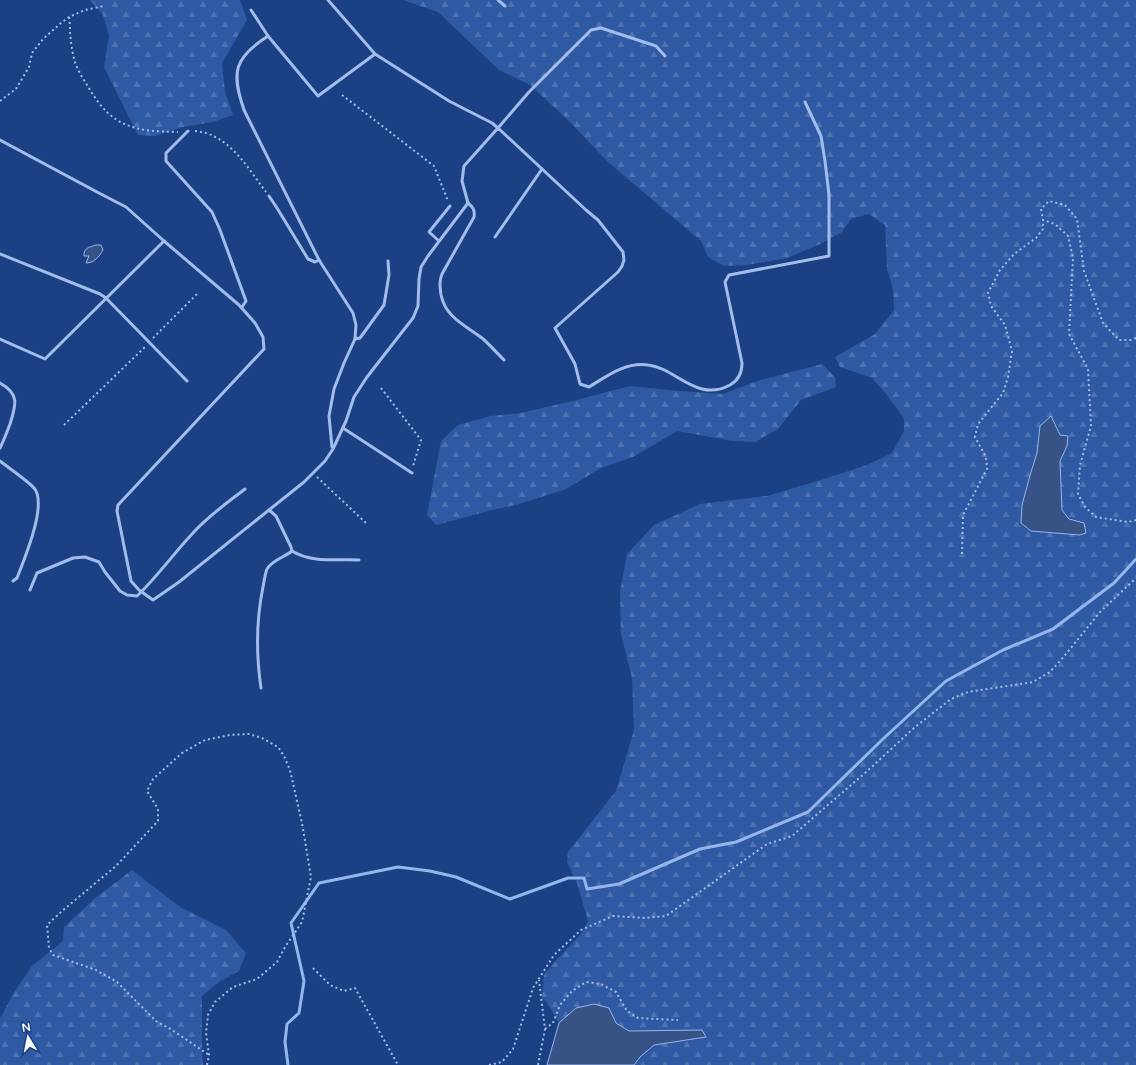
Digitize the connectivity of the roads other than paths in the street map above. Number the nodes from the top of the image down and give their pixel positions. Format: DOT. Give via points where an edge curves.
graph roads {
  1 [pos="328,0"];
  2 [pos="498,0"];
  3 [pos="504,6"];
  4 [pos="251,10"];
  5 [pos="268,36"];
  6 [pos="375,54"];
  7 [pos="665,56"];
  8 [pos="805,102"];
  9 [pos="498,128"];
  10 [pos="188,131"];
  11 [pos="0,140"];
  12 [pos="542,169"];
  13 [pos="269,196"];
  14 [pos="468,203"];
  15 [pos="450,206"];
  16 [pos="495,237"];
  17 [pos="164,241"];
  18 [pos="439,241"];
  19 [pos="0,254"];
  20 [pos="319,260"];
  21 [pos="388,261"];
  22 [pos="106,298"];
  23 [pos="242,307"];
  24 [pos="0,339"];
  25 [pos="355,339"];
  26 [pos="504,360"];
  27 [pos="187,381"];
  28 [pos="0,383"];
  29 [pos="343,428"];
  30 [pos="0,448"];
  31 [pos="333,449"];
  32 [pos="0,461"];
  33 [pos="412,473"];
  34 [pos="245,489"];
  35 [pos="269,510"];
  36 [pos="292,551"];
  37 [pos="359,560"];
  38 [pos="13,581"];
  39 [pos="30,590"];
  40 [pos="141,592"];
  41 [pos="261,688"];
  1 -- 6 [label="lane"];
  2 -- 3 [label="lane"];
  4 -- 5 [label="lane"];
  5 -- 6 [label="lane" via="318,96"];
  5 -- 20 [label="lane" via="244,55 237,71 238,94"];
  6 -- 9 [label="lane" via="449,101 492,122"];
  7 -- 9 [label="lane" via="656,46 602,28 591,30 529,92"];
  8 -- 12 [label="lane" via="821,136 825,161 829,195 829,256 729,275 725,282 742,371 737,381 714,390 698,388 662,368 647,364 622,368 589,387 580,384 575,364 556,328 618,272 624,260 622,252 598,220"];
  9 -- 12 [label="lane"];
  9 -- 14 [label="lane" via="464,166 462,181"];
  10 -- 23 [label="lane" via="166,153 166,161 212,212 246,302"];
  11 -- 17 [label="lane" via="126,207"];
  12 -- 16 [label="lane"];
  13 -- 20 [label="lane" via="308,259 315,262"];
  14 -- 18 [label="lane"];
  14 -- 26 [label="lane" via="475,210 474,217 442,274 440,280 443,303 452,316 483,339"];
  15 -- 18 [label="lane" via="429,232"];
  17 -- 22 [label="lane"];
  17 -- 23 [label="lane"];
  18 -- 29 [label="lane" via="422,267 418,306 413,318 354,397"];
  19 -- 22 [label="lane"];
  20 -- 25 [label="lane" via="353,312 356,325"];
  21 -- 25 [label="lane" via="389,275 384,305 360,338"];
  22 -- 24 [label="lane" via="45,359"];
  22 -- 27 [label="lane"];
  23 -- 40 [label="lane" via="263,337 264,349 118,505 131,581"];
  25 -- 31 [label="lane" via="333,395 329,416"];
  28 -- 30 [label="lane" via="9,388 15,397 15,407"];
  29 -- 31 [label="lane"];
  29 -- 33 [label="lane"];
  31 -- 35 [label="lane" via="304,482"];
  32 -- 38 [label="lane" via="35,489 38,498 34,534 17,578"];
  34 -- 40 [label="lane" via="194,531"];
  35 -- 36 [label="lane" via="276,516"];
  35 -- 40 [label="lane" via="153,600"];
  36 -- 37 [label="lane" via="310,558"];
  36 -- 41 [label="lane" via="267,569 257,630"];
  39 -- 40 [label="lane" via="37,573 73,558 85,557 99,562 120,591 137,596"];
}
